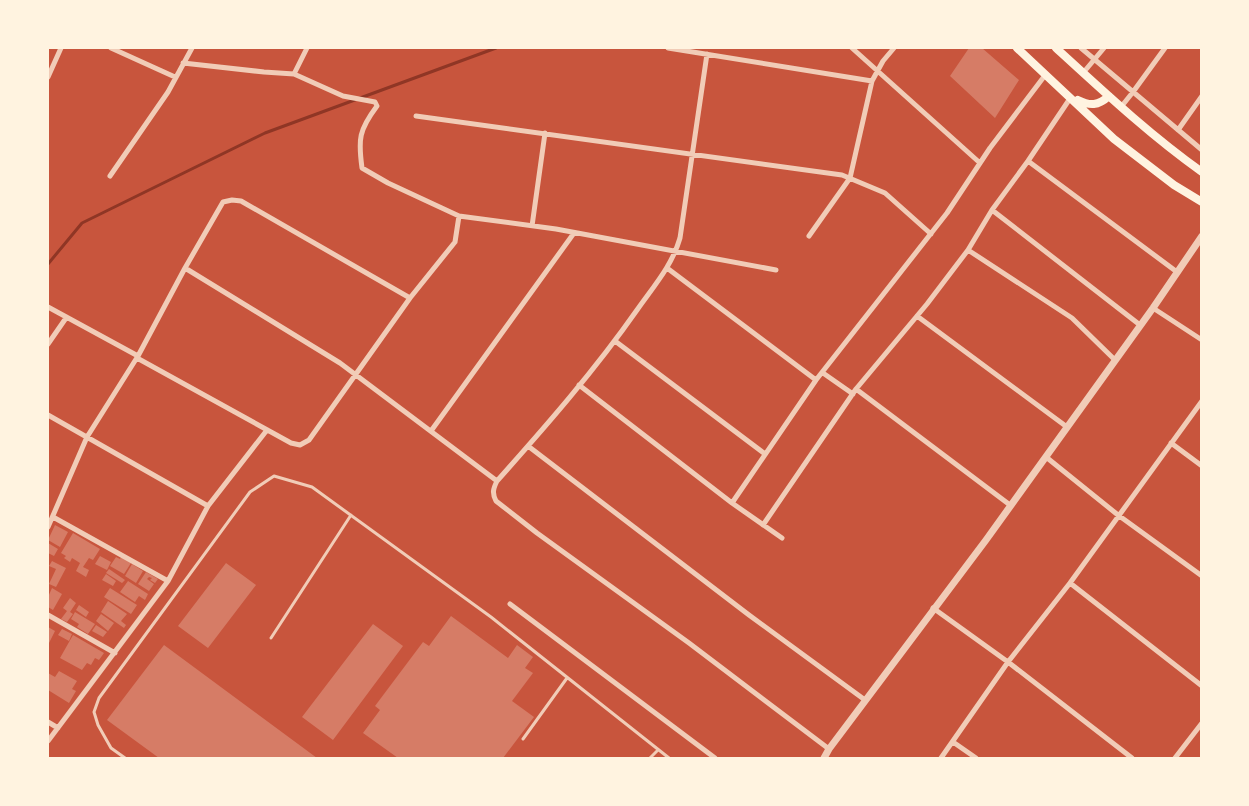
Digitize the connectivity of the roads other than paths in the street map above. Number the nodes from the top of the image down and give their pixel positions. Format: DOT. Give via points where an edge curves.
graph roads {
  1 [pos="61,48"];
  2 [pos="111,48"];
  3 [pos="192,48"];
  4 [pos="307,48"];
  5 [pos="668,48"];
  6 [pos="852,48"];
  7 [pos="894,48"];
  8 [pos="1017,48"];
  9 [pos="1056,48"];
  10 [pos="1081,48"];
  11 [pos="1104,48"];
  12 [pos="1165,48"];
  13 [pos="1064,50"];
  14 [pos="707,54"];
  15 [pos="1094,59"];
  16 [pos="183,63"];
  17 [pos="878,71"];
  18 [pos="1046,73"];
  19 [pos="1083,73"];
  20 [pos="294,74"];
  21 [pos="48,77"];
  22 [pos="175,77"];
  23 [pos="872,81"];
  24 [pos="1133,92"];
  25 [pos="1109,96"];
  26 [pos="1202,96"];
  27 [pos="1071,97"];
  28 [pos="1121,107"];
  29 [pos="416,116"];
  30 [pos="1178,130"];
  31 [pos="545,133"];
  32 [pos="1202,150"];
  33 [pos="694,153"];
  34 [pos="1028,161"];
  35 [pos="980,163"];
  36 [pos="1202,172"];
  37 [pos="110,176"];
  38 [pos="850,178"];
  39 [pos="1202,202"];
  40 [pos="992,210"];
  41 [pos="459,216"];
  42 [pos="532,226"];
  43 [pos="574,233"];
  44 [pos="931,234"];
  45 [pos="809,236"];
  46 [pos="1202,236"];
  47 [pos="968,250"];
  48 [pos="676,252"];
  49 [pos="185,268"];
  50 [pos="667,268"];
  51 [pos="776,270"];
  52 [pos="1177,272"];
  53 [pos="410,298"];
  54 [pos="48,307"];
  55 [pos="1153,308"];
  56 [pos="918,316"];
  57 [pos="66,318"];
  58 [pos="1140,326"];
  59 [pos="1202,340"];
  60 [pos="615,341"];
  61 [pos="48,344"];
  62 [pos="138,356"];
  63 [pos="1115,360"];
  64 [pos="823,373"];
  65 [pos="356,375"];
  66 [pos="816,380"];
  67 [pos="579,385"];
  68 [pos="855,391"];
  69 [pos="1202,401"];
  70 [pos="48,415"];
  71 [pos="1067,427"];
  72 [pos="267,430"];
  73 [pos="431,431"];
  74 [pos="87,437"];
  75 [pos="1171,443"];
  76 [pos="528,446"];
  77 [pos="765,454"];
  78 [pos="1046,457"];
  79 [pos="1202,466"];
  80 [pos="497,481"];
  81 [pos="732,503"];
  82 [pos="1010,505"];
  83 [pos="208,506"];
  84 [pos="1118,514"];
  85 [pos="351,515"];
  86 [pos="53,517"];
  87 [pos="763,525"];
  88 [pos="48,527"];
  89 [pos="782,538"];
  90 [pos="1202,576"];
  91 [pos="168,581"];
  92 [pos="1070,583"];
  93 [pos="510,604"];
  94 [pos="933,608"];
  95 [pos="48,616"];
  96 [pos="271,638"];
  97 [pos="115,653"];
  98 [pos="1008,662"];
  99 [pos="567,678"];
  100 [pos="1202,686"];
  101 [pos="865,700"];
  102 [pos="48,722"];
  103 [pos="1202,723"];
  104 [pos="58,728"];
  105 [pos="523,739"];
  106 [pos="48,741"];
  107 [pos="953,742"];
  108 [pos="658,750"];
  109 [pos="827,755"];
  110 [pos="125,758"];
  111 [pos="650,758"];
  112 [pos="669,758"];
  113 [pos="715,758"];
  114 [pos="941,758"];
  115 [pos="976,758"];
  116 [pos="1132,758"];
  117 [pos="1175,758"];
  1 -- 21 [label="street"];
  2 -- 22 [label="street"];
  3 -- 16 [label="street"];
  4 -- 20 [label="street"];
  5 -- 14 [label="street"];
  6 -- 17 [label="street"];
  7 -- 17 [label="street"];
  8 -- 18 [label="main road"];
  9 -- 13 [label="main road"];
  10 -- 15 [label="street"];
  11 -- 15 [label="street"];
  12 -- 24 [label="street"];
  13 -- 19 [label="main road"];
  14 -- 23 [label="street"];
  14 -- 33 [label="street"];
  15 -- 19 [label="street"];
  15 -- 24 [label="street"];
  16 -- 20 [label="street"];
  16 -- 22 [label="street"];
  17 -- 23 [label="street"];
  17 -- 35 [label="street"];
  18 -- 27 [label="main road"];
  18 -- 35 [label="street"];
  19 -- 25 [label="main road"];
  20 -- 41 [label="street" via="343,96 375,102 377,106 366,121 359,145 362,168"];
  22 -- 37 [label="street" via="157,109"];
  23 -- 38 [label="street"];
  24 -- 28 [label="street"];
  24 -- 30 [label="street"];
  25 -- 27 [label="main road" via="1096,105"];
  25 -- 28 [label="main road"];
  26 -- 30 [label="street"];
  27 -- 34 [label="street"];
  27 -- 39 [label="main road" via="1114,139"];
  28 -- 36 [label="main road"];
  29 -- 31 [label="street"];
  30 -- 32 [label="street"];
  31 -- 33 [label="street"];
  31 -- 42 [label="street"];
  33 -- 38 [label="street"];
  33 -- 48 [label="street"];
  34 -- 40 [label="street"];
  34 -- 52 [label="street"];
  35 -- 44 [label="street"];
  38 -- 44 [label="street" via="885,193"];
  38 -- 45 [label="street"];
  40 -- 47 [label="street"];
  40 -- 58 [label="street"];
  41 -- 42 [label="street"];
  41 -- 53 [label="street" via="455,242"];
  42 -- 43 [label="street"];
  43 -- 48 [label="street"];
  43 -- 73 [label="street"];
  44 -- 64 [label="street"];
  46 -- 52 [label="street"];
  47 -- 56 [label="street"];
  47 -- 63 [label="street" via="1072,318"];
  48 -- 50 [label="street"];
  48 -- 51 [label="street"];
  49 -- 53 [label="street" via="223,202 241,201"];
  49 -- 62 [label="street"];
  49 -- 65 [label="street"];
  50 -- 60 [label="street"];
  50 -- 66 [label="street"];
  52 -- 55 [label="street"];
  53 -- 65 [label="street"];
  54 -- 57 [label="street"];
  55 -- 58 [label="street"];
  55 -- 59 [label="street"];
  56 -- 68 [label="street"];
  56 -- 71 [label="street"];
  57 -- 61 [label="street"];
  57 -- 62 [label="street"];
  58 -- 63 [label="street"];
  60 -- 67 [label="street"];
  60 -- 77 [label="street"];
  62 -- 72 [label="street"];
  62 -- 74 [label="street"];
  63 -- 71 [label="street"];
  64 -- 66 [label="street"];
  64 -- 68 [label="street"];
  65 -- 72 [label="street" via="309,440 300,445 291,443"];
  65 -- 73 [label="street"];
  66 -- 77 [label="street"];
  67 -- 76 [label="street"];
  67 -- 81 [label="street"];
  68 -- 82 [label="street"];
  68 -- 87 [label="street"];
  69 -- 75 [label="street"];
  70 -- 74 [label="street"];
  71 -- 78 [label="street"];
  72 -- 83 [label="street"];
  73 -- 80 [label="street"];
  74 -- 83 [label="street"];
  74 -- 86 [label="street"];
  75 -- 79 [label="street"];
  75 -- 84 [label="street"];
  76 -- 80 [label="street"];
  76 -- 101 [label="street"];
  77 -- 81 [label="street"];
  78 -- 82 [label="street"];
  78 -- 84 [label="street"];
  80 -- 109 [label="street" via="493,488 496,500 689,643"];
  81 -- 87 [label="street"];
  82 -- 94 [label="street"];
  83 -- 91 [label="street"];
  84 -- 90 [label="street"];
  84 -- 92 [label="street"];
  85 -- 96 [label="lane"];
  85 -- 99 [label="lane"];
  85 -- 110 [label="lane" via="312,487 274,476 250,492 99,698 94,712 98,725 111,748"];
  86 -- 88 [label="street"];
  86 -- 91 [label="street"];
  87 -- 89 [label="street"];
  91 -- 97 [label="street"];
  92 -- 98 [label="street"];
  92 -- 100 [label="street"];
  93 -- 113 [label="street"];
  94 -- 98 [label="street"];
  94 -- 101 [label="street"];
  95 -- 97 [label="street"];
  97 -- 104 [label="street"];
  98 -- 107 [label="street"];
  98 -- 116 [label="street"];
  99 -- 105 [label="lane"];
  99 -- 108 [label="lane"];
  101 -- 109 [label="street"];
  102 -- 104 [label="street"];
  103 -- 117 [label="street"];
  104 -- 106 [label="street"];
  107 -- 114 [label="street"];
  107 -- 115 [label="street"];
  108 -- 111 [label="lane"];
  108 -- 112 [label="lane"];
}
